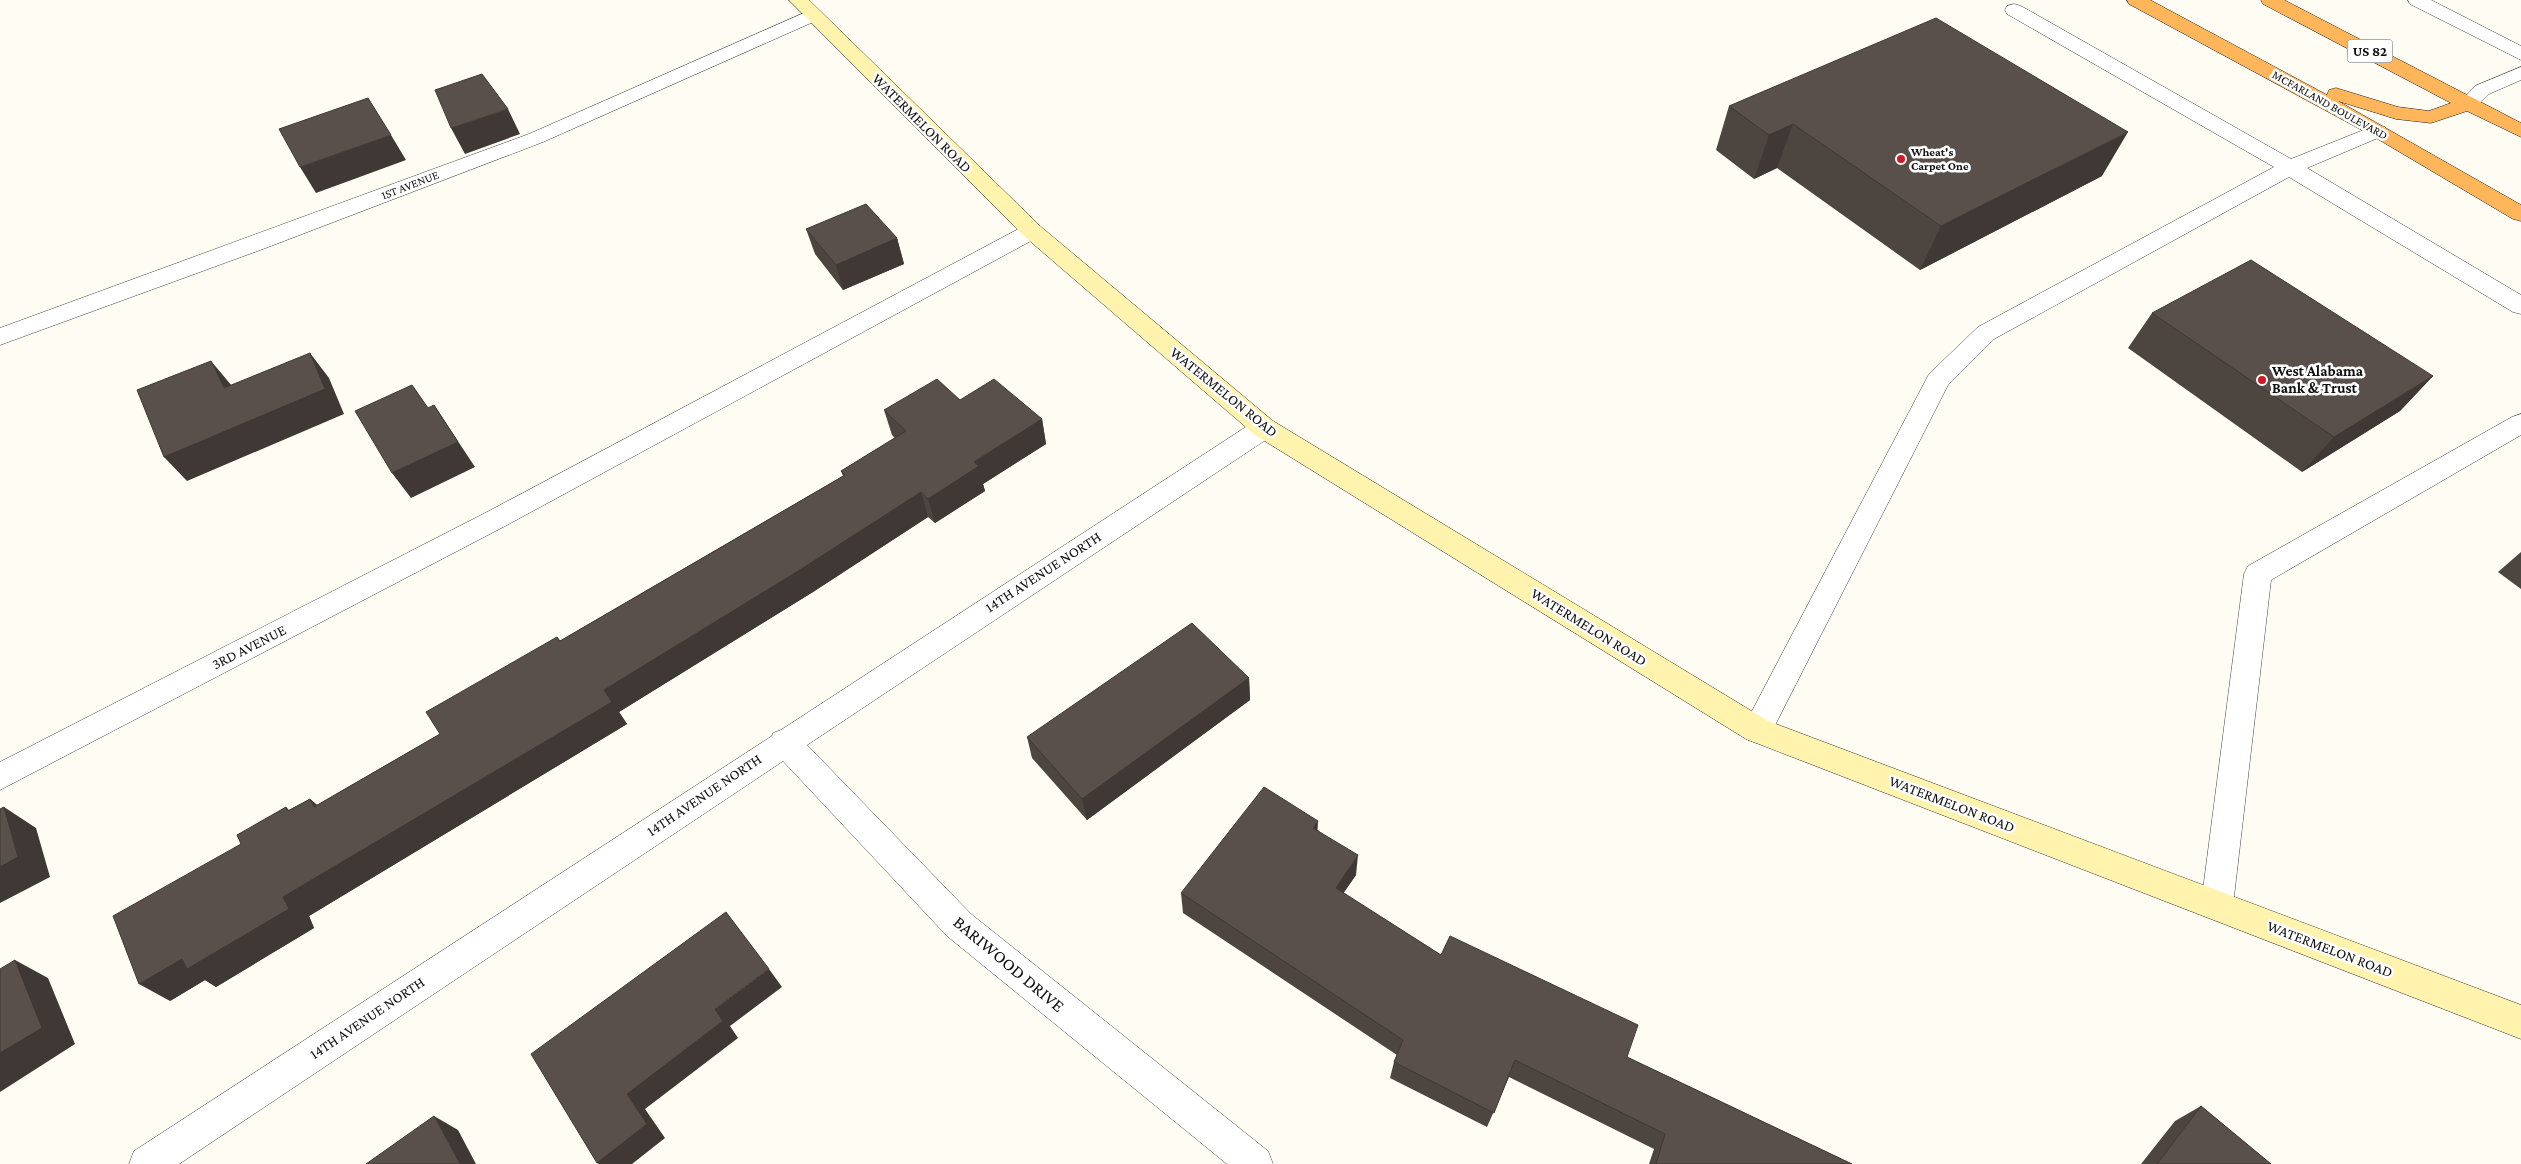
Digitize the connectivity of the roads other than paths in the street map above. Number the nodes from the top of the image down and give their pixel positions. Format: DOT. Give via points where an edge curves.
graph roads {
  1 [pos="2136,0"];
  2 [pos="2270,0"];
  3 [pos="2416,0"];
  4 [pos="805,7"];
  5 [pos="2014,10"];
  6 [pos="2229,49"];
  7 [pos="2521,54"];
  8 [pos="2521,73"];
  9 [pos="2469,103"];
  10 [pos="2378,131"];
  11 [pos="2521,131"];
  12 [pos="2289,168"];
  13 [pos="2521,214"];
  14 [pos="1032,231"];
  15 [pos="2521,306"];
  16 [pos="0,337"];
  17 [pos="2521,423"];
  18 [pos="1264,428"];
  19 [pos="1757,730"];
  20 [pos="784,742"];
  21 [pos="0,777"];
  22 [pos="2217,905"];
  23 [pos="2521,1022"];
  24 [pos="146,1164"];
  25 [pos="1255,1164"];
  1 -- 6 [label="highway, MCFARLAND BOULEVARD"];
  2 -- 9 [label="highway, US 82"];
  3 -- 7 [label="street"];
  4 -- 14 [label="main road, WATERMELON ROAD"];
  4 -- 16 [label="street, 1ST AVENUE" via="536,138"];
  5 -- 12 [label="street"];
  6 -- 9 [label="highway" via="2348,99 2396,113 2431,117"];
  6 -- 10 [label="highway, MCFARLAND BOULEVARD"];
  8 -- 9 [label="street" via="2482,90"];
  9 -- 11 [label="highway, US 82"];
  10 -- 12 [label="street"];
  10 -- 13 [label="highway, MCFARLAND BOULEVARD"];
  12 -- 15 [label="street"];
  12 -- 19 [label="street" via="1986,333 1938,380"];
  14 -- 18 [label="main road, WATERMELON ROAD"];
  14 -- 21 [label="street, 3RD AVENUE" via="498,518"];
  17 -- 22 [label="street" via="2258,574"];
  18 -- 19 [label="main road, WATERMELON ROAD"];
  18 -- 20 [label="street, 14TH AVENUE NORTH"];
  19 -- 22 [label="main road, WATERMELON ROAD"];
  20 -- 24 [label="street, 14TH AVENUE NORTH"];
  20 -- 25 [label="street, BARIWOOD DRIVE" via="960,925"];
  22 -- 23 [label="main road, WATERMELON ROAD"];
}
